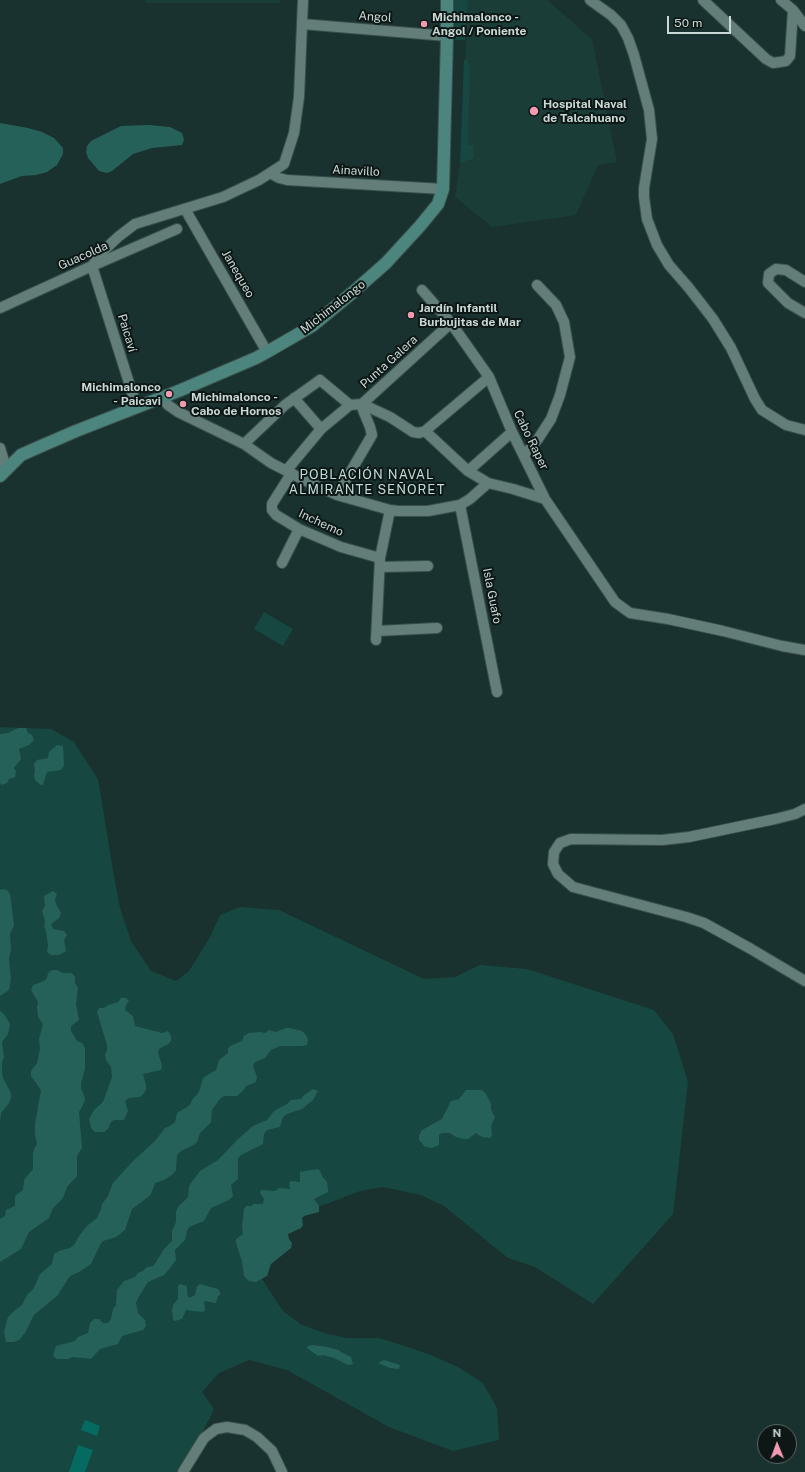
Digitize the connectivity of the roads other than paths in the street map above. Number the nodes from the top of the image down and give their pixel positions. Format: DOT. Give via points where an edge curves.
graph roads {
  1 [pos="303,0"];
  2 [pos="447,0"];
  3 [pos="590,0"];
  4 [pos="704,0"];
  5 [pos="782,0"];
  6 [pos="793,10"];
  7 [pos="302,24"];
  8 [pos="805,26"];
  9 [pos="447,36"];
  10 [pos="270,173"];
  11 [pos="443,189"];
  12 [pos="186,209"];
  13 [pos="177,229"];
  14 [pos="92,266"];
  15 [pos="805,282"];
  16 [pos="537,285"];
  17 [pos="422,290"];
  18 [pos="0,308"];
  19 [pos="805,313"];
  20 [pos="451,323"];
  21 [pos="267,352"];
  22 [pos="489,376"];
  23 [pos="162,398"];
  24 [pos="294,398"];
  25 [pos="362,404"];
  26 [pos="350,405"];
  27 [pos="136,408"];
  28 [pos="321,429"];
  29 [pos="805,430"];
  30 [pos="425,431"];
  31 [pos="512,432"];
  32 [pos="244,444"];
  33 [pos="0,448"];
  34 [pos="524,456"];
  35 [pos="468,471"];
  36 [pos="3,472"];
  37 [pos="288,472"];
  38 [pos="488,483"];
  39 [pos="337,495"];
  40 [pos="545,498"];
  41 [pos="460,505"];
  42 [pos="390,510"];
  43 [pos="299,529"];
  44 [pos="380,563"];
  45 [pos="282,564"];
  46 [pos="428,566"];
  47 [pos="437,628"];
  48 [pos="805,650"];
  49 [pos="497,692"];
  50 [pos="805,809"];
  51 [pos="805,981"];
  52 [pos="183,1472"];
  53 [pos="282,1472"];
  1 -- 7 [label="street"];
  2 -- 9 [label="main road, Michimalongo"];
  3 -- 29 [label="street" via="621,25 632,50 649,110 652,139 644,197 647,219 657,245 669,265 713,319 731,348 762,410 786,425"];
  4 -- 6 [label="street" via="766,60 773,63 786,61 790,56"];
  5 -- 6 [label="street"];
  6 -- 8 [label="street"];
  7 -- 9 [label="street, Angol"];
  7 -- 10 [label="street" via="299,98 294,133 284,164"];
  9 -- 11 [label="main road, Michimalongo"];
  10 -- 11 [label="street, Ainavillo" via="287,180"];
  10 -- 12 [label="street" via="223,197"];
  11 -- 21 [label="main road, Michimalongo" via="438,204 386,262 312,326"];
  12 -- 14 [label="street" via="135,224 101,253"];
  12 -- 21 [label="street, Janequeo"];
  13 -- 14 [label="street, Guacolda"];
  14 -- 18 [label="street, Guacolda"];
  14 -- 27 [label="street, Paicaví"];
  15 -- 19 [label="street" via="786,270 776,269 769,274 768,283 788,303"];
  16 -- 34 [label="street" via="556,305 564,322 570,357 551,419"];
  17 -- 20 [label="street, Cabo Raper"];
  20 -- 22 [label="street, Cabo Raper"];
  20 -- 25 [label="street, Punta Galera"];
  21 -- 23 [label="main road, Michimalongo"];
  22 -- 30 [label="street"];
  22 -- 31 [label="street, Cabo Raper"];
  23 -- 27 [label="main road, Michimalongo"];
  23 -- 32 [label="street" via="187,417"];
  24 -- 26 [label="street" via="320,380"];
  24 -- 28 [label="street"];
  24 -- 32 [label="street"];
  25 -- 26 [label="street"];
  25 -- 30 [label="street" via="390,417 413,432"];
  25 -- 39 [label="street" via="372,435"];
  26 -- 28 [label="street"];
  27 -- 36 [label="main road, Michimalongo" via="76,430 27,452"];
  28 -- 37 [label="street"];
  30 -- 35 [label="street"];
  31 -- 34 [label="street, Cabo Raper"];
  31 -- 35 [label="street"];
  32 -- 37 [label="street"];
  33 -- 36 [label="street"];
  34 -- 40 [label="street, Cabo Raper"];
  35 -- 38 [label="street"];
  37 -- 39 [label="street"];
  37 -- 43 [label="street, Inchemo" via="272,504 272,510"];
  38 -- 40 [label="street"];
  38 -- 41 [label="street"];
  39 -- 42 [label="street"];
  40 -- 48 [label="street, Cabo Raper" via="615,602 630,613"];
  41 -- 42 [label="street" via="428,511"];
  41 -- 49 [label="street, Isla Guafo"];
  42 -- 44 [label="street"];
  43 -- 44 [label="street, Inchemo"];
  43 -- 45 [label="street"];
  44 -- 46 [label="street, Inchemo"];
  44 -- 47 [label="street" via="376,635"];
  50 -- 51 [label="street" via="776,820 688,838 571,838 560,843 554,852 554,864 558,874 572,887 704,923"];
  52 -- 53 [label="street" via="204,1438 216,1429 227,1427 245,1430 257,1437 272,1451"];
}
